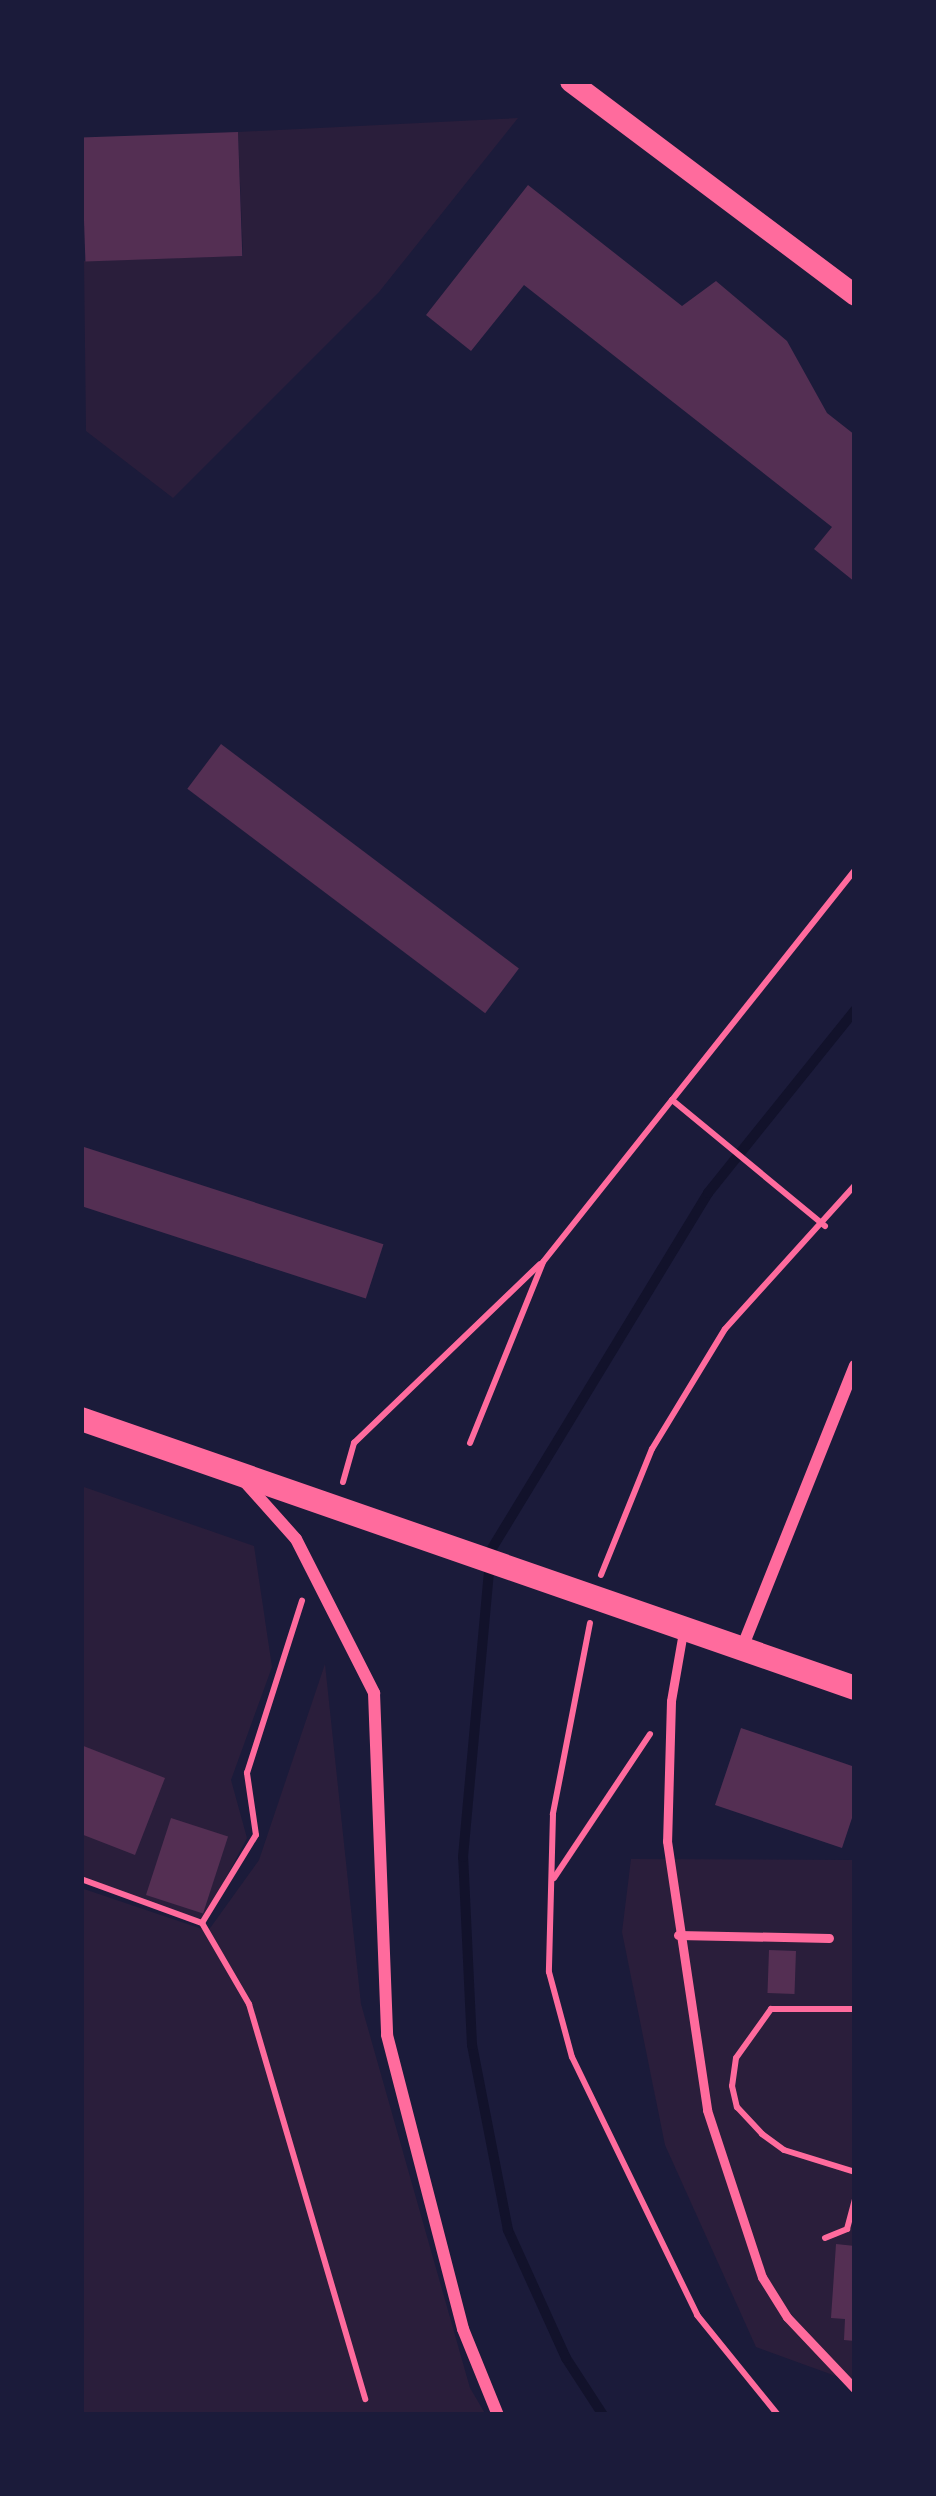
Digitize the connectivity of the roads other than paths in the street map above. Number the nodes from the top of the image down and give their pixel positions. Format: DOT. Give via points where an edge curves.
graph roads {
  1 [pos="570,81"];
  2 [pos="855,295"];
  3 [pos="855,1366"];
  4 [pos="81,1419"];
  5 [pos="238,1474"];
  6 [pos="684,1626"];
  7 [pos="742,1648"];
  8 [pos="855,1688"];
  9 [pos="678,1934"];
  10 [pos="829,1938"];
  11 [pos="855,2389"];
  12 [pos="498,2415"];
  1 -- 2 [label="street"];
  3 -- 7 [label="street"];
  4 -- 5 [label="main road"];
  5 -- 6 [label="main road"];
  5 -- 12 [label="street" via="296,1539 356,1644 374,1693 387,2035 463,2329"];
  6 -- 7 [label="main road"];
  6 -- 9 [label="lane" via="671,1701 667,1841"];
  7 -- 8 [label="main road"];
  9 -- 10 [label="lane"];
  9 -- 11 [label="lane" via="707,2110 762,2277 787,2317"];
}
